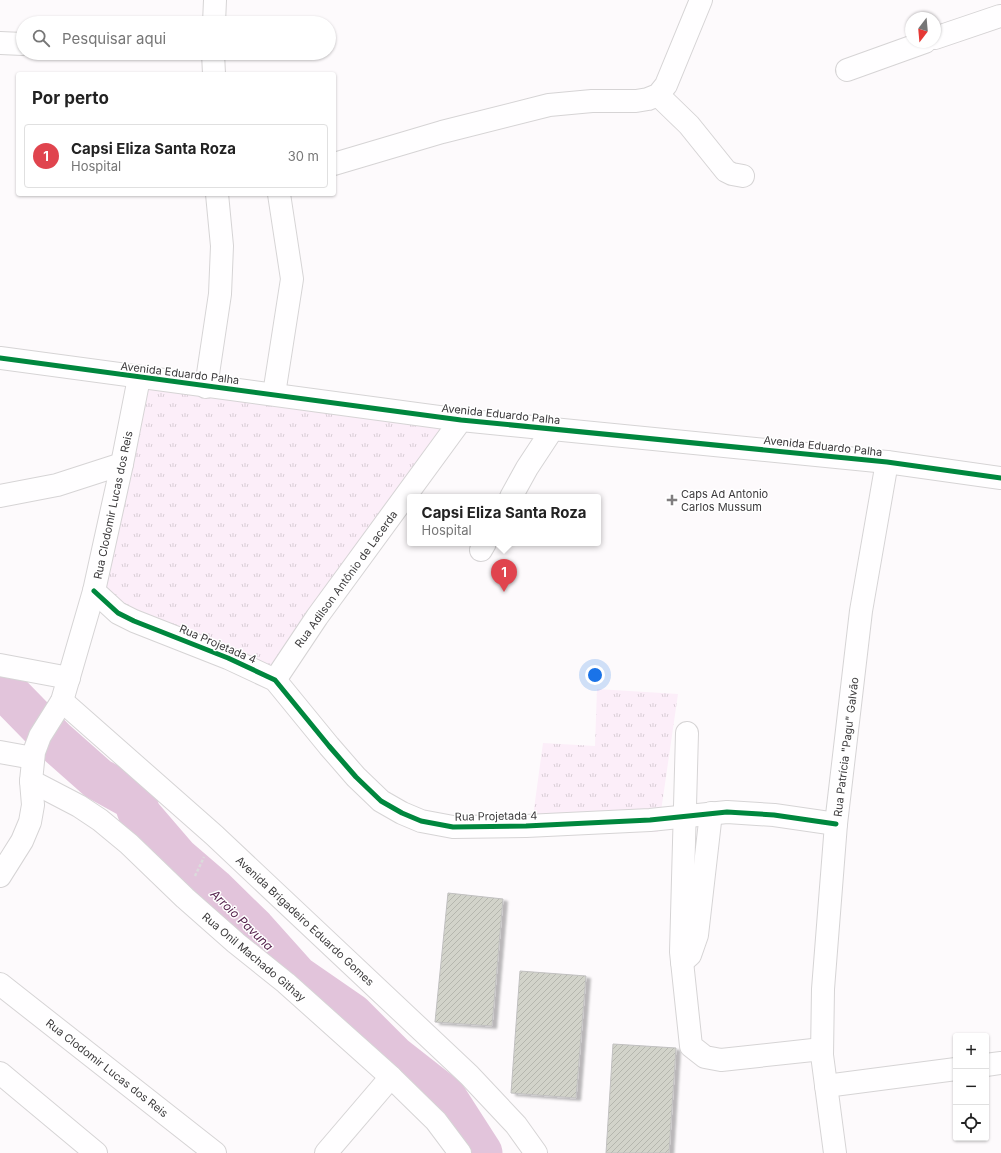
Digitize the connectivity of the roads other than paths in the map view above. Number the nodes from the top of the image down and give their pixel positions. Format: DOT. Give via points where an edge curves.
graph roads {
  1 [pos="215,0"];
  2 [pos="701,0"];
  3 [pos="998,11"];
  4 [pos="214,16"];
  5 [pos="941,35"];
  6 [pos="0,43"];
  7 [pos="16,44"];
  8 [pos="908,48"];
  9 [pos="213,60"];
  10 [pos="847,70"];
  11 [pos="214,72"];
  12 [pos="658,95"];
  13 [pos="336,163"];
  14 [pos="743,176"];
  15 [pos="217,196"];
  16 [pos="279,196"];
  17 [pos="0,358"];
  18 [pos="139,378"];
  19 [pos="206,387"];
  20 [pos="274,394"];
  21 [pos="461,420"];
  22 [pos="552,430"];
  23 [pos="886,462"];
  24 [pos="122,464"];
  25 [pos="1001,478"];
  26 [pos="513,494"];
  27 [pos="0,496"];
  28 [pos="94,591"];
  29 [pos="0,665"];
  30 [pos="69,678"];
  31 [pos="275,680"];
  32 [pos="57,708"];
  33 [pos="687,733"];
  34 [pos="0,752"];
  35 [pos="34,755"];
  36 [pos="31,781"];
  37 [pos="710,813"];
  38 [pos="685,816"];
  39 [pos="836,824"];
  40 [pos="0,876"];
  41 [pos="682,962"];
  42 [pos="0,984"];
  43 [pos="822,1049"];
  44 [pos="1001,1063"];
  45 [pos="989,1065"];
  46 [pos="953,1069"];
  47 [pos="0,1073"];
  48 [pos="390,1077"];
  49 [pos="826,1086"];
  50 [pos="96,1153"];
  51 [pos="215,1153"];
  52 [pos="326,1153"];
  53 [pos="460,1153"];
  54 [pos="536,1153"];
  55 [pos="835,1153"];
  1 -- 4 [label="street"];
  2 -- 12 [label="street" via="666,85"];
  3 -- 5 [label="street"];
  6 -- 7 [label="street"];
  8 -- 10 [label="street"];
  9 -- 11 [label="street"];
  12 -- 13 [label="street" via="636,101 592,101 549,105 442,132"];
  12 -- 14 [label="street" via="689,125 726,171"];
  15 -- 19 [label="street" via="222,246 220,294"];
  16 -- 20 [label="street" via="292,279"];
  17 -- 18 [label="street, Avenida Eduardo Palha"];
  18 -- 19 [label="street, Avenida Eduardo Palha"];
  18 -- 24 [label="street, Rua Clodomir Lucas dos Reis"];
  19 -- 20 [label="street, Avenida Eduardo Palha"];
  20 -- 21 [label="street, Avenida Eduardo Palha"];
  21 -- 22 [label="street, Avenida Eduardo Palha"];
  21 -- 31 [label="street, Rua Adilson Antônio de Lacerda" via="317,617"];
  22 -- 23 [label="street, Avenida Eduardo Palha"];
  22 -- 26 [label="street"];
  23 -- 25 [label="street, Avenida Eduardo Palha"];
  23 -- 39 [label="street, Rua Patrícia \"Pagu\" Galvão" via="861,611"];
  24 -- 27 [label="street" via="57,486"];
  24 -- 28 [label="street, Rua Clodomir Lucas dos Reis"];
  28 -- 30 [label="street, Rua Clodomir Lucas dos Reis"];
  28 -- 31 [label="street, Rua Projetada 4" via="118,613 134,621 228,658"];
  29 -- 30 [label="street"];
  30 -- 32 [label="street, Rua Clodomir Lucas dos Reis"];
  31 -- 38 [label="street, Rua Projetada 4" via="356,777 381,801 421,821 453,827 526,826"];
  32 -- 35 [label="street, Rua Clodomir Lucas dos Reis" via="40,736"];
  32 -- 54 [label="street, Avenida Brigadeiro Eduardo Gomes" via="214,835 469,1075 516,1125"];
  33 -- 38 [label="street"];
  34 -- 35 [label="street"];
  35 -- 36 [label="street, Rua Clodomir Lucas dos Reis"];
  36 -- 40 [label="street, Rua Clodomir Lucas dos Reis" via="33,805 30,822 22,841"];
  36 -- 48 [label="street, Rua Onil Machado Githay" via="100,820 185,898 286,983"];
  37 -- 38 [label="street, Rua Projetada 4"];
  37 -- 39 [label="street, Rua Projetada 4" via="774,816"];
  37 -- 41 [label="street" via="698,935 690,955"];
  38 -- 41 [label="street"];
  39 -- 43 [label="street, Rua Patrícia \"Pagu\" Galvão" via="823,989"];
  41 -- 43 [label="street" via="691,1046 705,1057 721,1060"];
  42 -- 51 [label="street, Rua Clodomir Lucas dos Reis"];
  43 -- 49 [label="street, Rua Patrícia \"Pagu\" Galvão"];
  44 -- 45 [label="street"];
  46 -- 49 [label="street"];
  47 -- 50 [label="street"];
  48 -- 52 [label="street"];
  48 -- 53 [label="street, Rua Onil Machado Githay" via="436,1121"];
  49 -- 55 [label="street, Rua Patrícia \"Pagu\" Galvão"];
}
